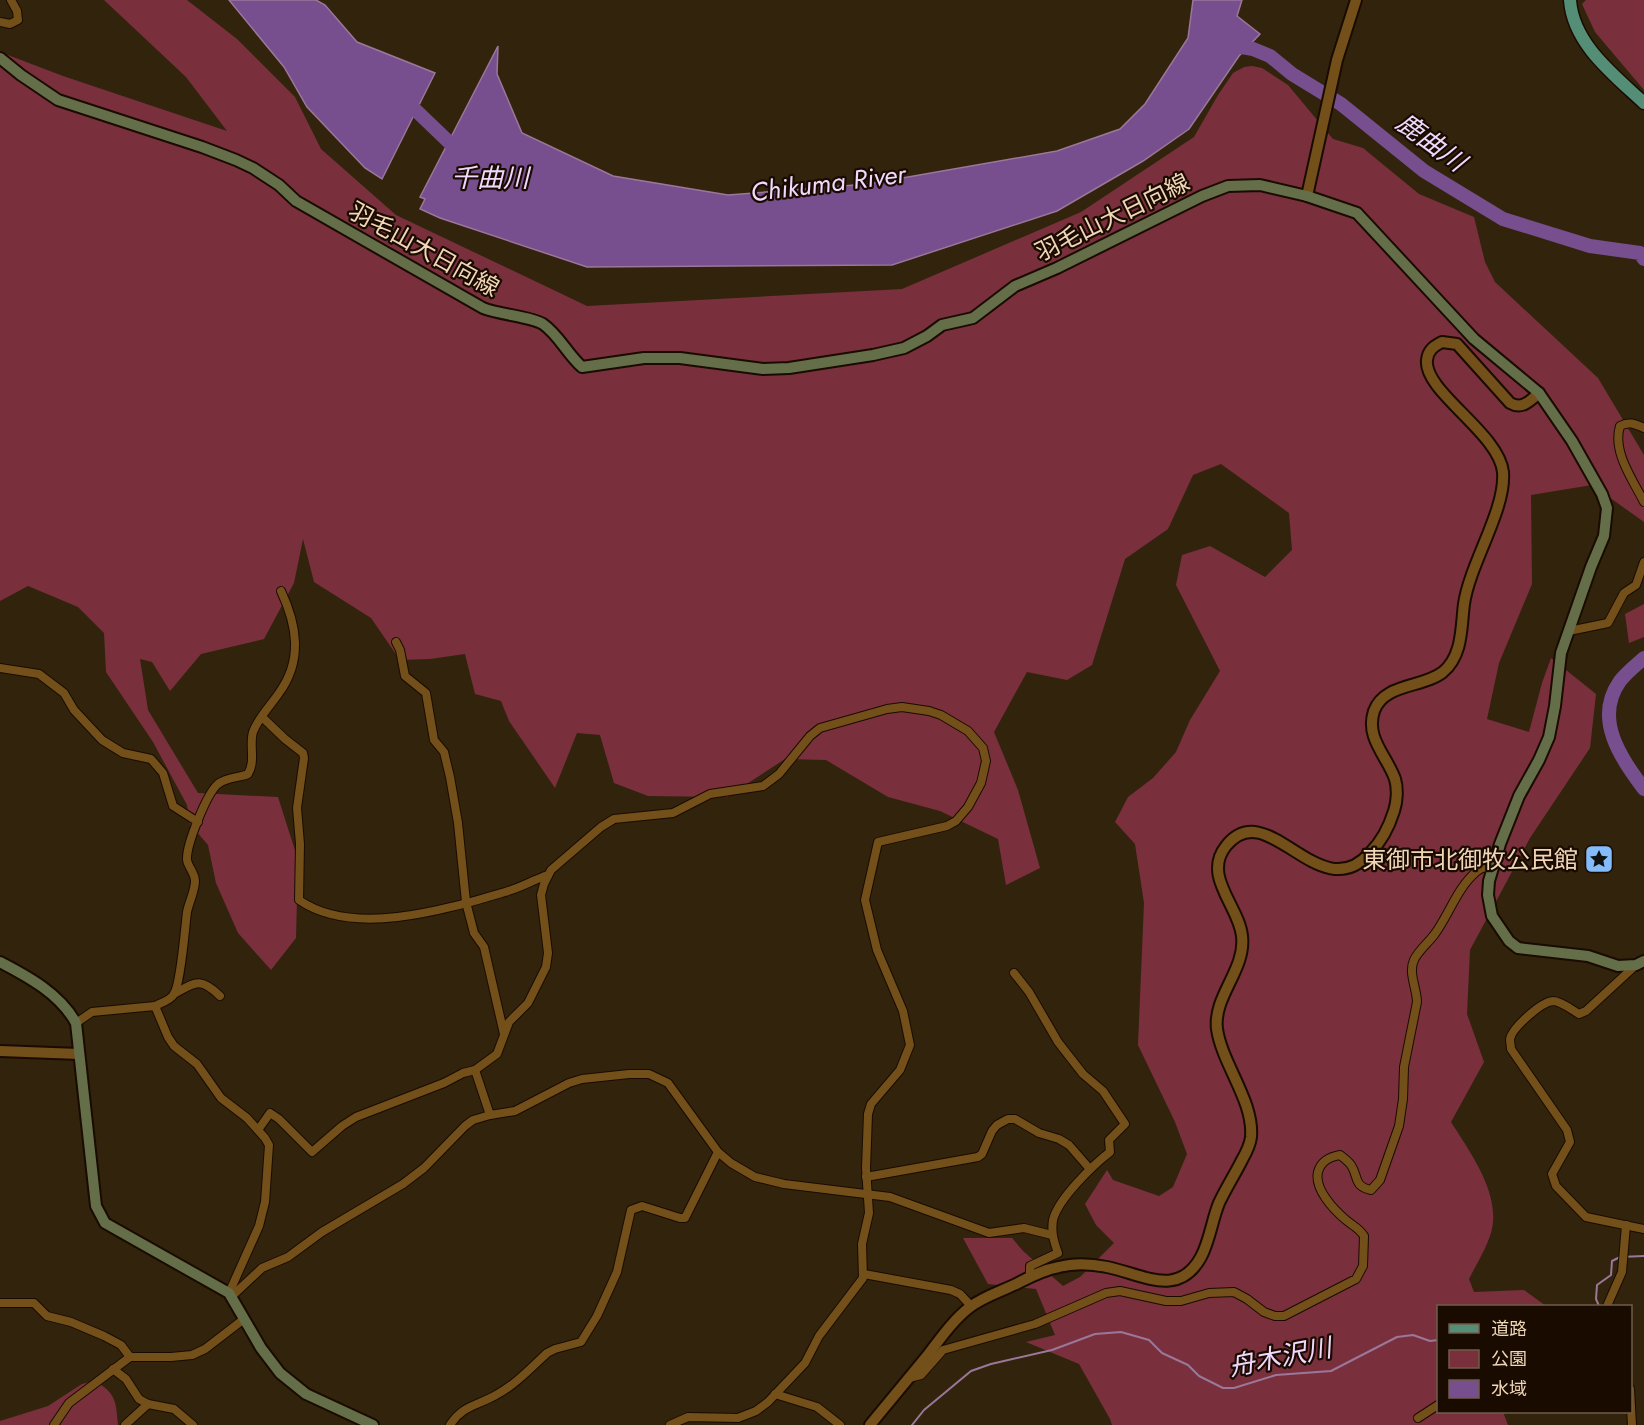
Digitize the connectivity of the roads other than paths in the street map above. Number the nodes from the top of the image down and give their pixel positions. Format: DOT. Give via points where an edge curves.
graph roads {
  1 [pos="11,0"];
  2 [pos="1356,0"];
  3 [pos="1570,0"];
  4 [pos="0,22"];
  5 [pos="0,58"];
  6 [pos="1644,103"];
  7 [pos="1308,196"];
  8 [pos="1539,393"];
  9 [pos="1644,428"];
  10 [pos="1644,502"];
  11 [pos="1644,562"];
  12 [pos="281,591"];
  13 [pos="1569,631"];
  14 [pos="396,642"];
  15 [pos="0,668"];
  16 [pos="262,717"];
  17 [pos="198,822"];
  18 [pos="1493,866"];
  19 [pos="548,875"];
  20 [pos="466,902"];
  21 [pos="0,962"];
  22 [pos="1640,963"];
  23 [pos="1014,973"];
  24 [pos="174,994"];
  25 [pos="220,996"];
  26 [pos="155,1006"];
  27 [pos="76,1023"];
  28 [pos="504,1035"];
  29 [pos="0,1051"];
  30 [pos="79,1054"];
  31 [pos="475,1070"];
  32 [pos="490,1115"];
  33 [pos="258,1130"];
  34 [pos="718,1152"];
  35 [pos="1089,1168"];
  36 [pos="866,1177"];
  37 [pos="867,1195"];
  38 [pos="1626,1225"];
  39 [pos="1644,1229"];
  40 [pos="1052,1235"];
  41 [pos="864,1274"];
  42 [pos="1030,1277"];
  43 [pos="230,1295"];
  44 [pos="0,1303"];
  45 [pos="1607,1305"];
  46 [pos="971,1306"];
  47 [pos="244,1319"];
  48 [pos="130,1357"];
  49 [pos="113,1369"];
  50 [pos="909,1378"];
  51 [pos="775,1394"];
  52 [pos="148,1404"];
  53 [pos="1437,1406"];
  54 [pos="1418,1418"];
  55 [pos="54,1425"];
  56 [pos="124,1425"];
  57 [pos="193,1425"];
  58 [pos="373,1425"];
  59 [pos="450,1425"];
  60 [pos="670,1425"];
  61 [pos="840,1425"];
  62 [pos="870,1425"];
  1 -- 4 [label="street" via="18,20 10,24"];
  2 -- 7 [label="street" via="1337,60"];
  3 -- 6 [label="main road" via="1576,30"];
  5 -- 7 [label="main road, 羽毛山大日向線" via="58,100 202,147 253,168 296,201 483,308 542,323 582,367 644,358 680,358 747,368 789,368 904,348 942,325 973,318 1015,286 1216,189 1260,185"];
  7 -- 8 [label="main road, 羽毛山大日向線" via="1361,217 1474,339"];
  8 -- 13 [label="main road, 羽毛山大日向線" via="1572,441 1607,508 1604,536"];
  8 -- 42 [label="street" via="1524,405 1510,403 1457,344 1442,342 1427,356 1429,372 1441,390 1493,450 1502,467 1502,482 1469,581 1462,633 1454,658 1437,676 1391,693 1374,711 1374,738 1396,789 1392,817 1375,848 1357,865 1340,871 1320,866 1272,837 1251,832 1227,844 1220,858 1218,877 1240,923 1243,948 1220,1006 1217,1028 1246,1106 1251,1136 1218,1205 1199,1260 1192,1270 1175,1280 1152,1280 1083,1264 1061,1266"];
  9 -- 10 [label="street" via="1625,423 1617,436 1628,473"];
  11 -- 13 [label="street" via="1636,585 1624,593 1608,623"];
  12 -- 16 [label="street" via="292,613 295,645 287,683"];
  13 -- 18 [label="main road, 羽毛山大日向線" via="1561,653 1549,737 1519,796"];
  14 -- 20 [label="street" via="405,676 426,693 434,740 444,752 458,823"];
  15 -- 17 [label="street" via="39,674 64,693 102,740 123,753 151,759 163,773 173,806"];
  16 -- 17 [label="street" via="252,737 248,774 219,783"];
  16 -- 20 [label="street" via="303,753 297,808 299,900 345,917 376,919 400,918"];
  17 -- 24 [label="street" via="187,861 195,883"];
  18 -- 22 [label="main road, 羽毛山大日向線" via="1488,895 1492,916 1518,948 1588,956 1618,966"];
  18 -- 50 [label="street" via="1483,867 1471,877 1413,961 1417,1002 1404,1067 1401,1114 1380,1180 1371,1190 1361,1186 1350,1163 1340,1155 1330,1157 1319,1169 1318,1182 1325,1197 1364,1236 1363,1266 1356,1279 1284,1316 1264,1312 1234,1292 1209,1293 1181,1301 1120,1291 1106,1293 1035,1323 943,1350 921,1375"];
  19 -- 20 [label="street"];
  19 -- 28 [label="street" via="541,895 546,966 528,1003 509,1022"];
  19 -- 36 [label="street" via="601,826 614,819 673,813 710,794 764,786 810,736 833,723 896,707 941,715 968,731 983,748 986,760 981,783 968,807 947,826 878,842 866,889 864,900 872,934 903,1011 910,1045 900,1070 871,1104"];
  20 -- 28 [label="street" via="474,933 484,947"];
  21 -- 27 [label="main road" via="55,997"];
  22 -- 38 [label="street" via="1586,1011 1579,1014 1552,1001 1539,1007 1510,1038 1511,1049 1567,1130 1570,1142 1552,1174 1556,1186 1586,1217"];
  23 -- 35 [label="street" via="1058,1042 1083,1074 1103,1091 1125,1124 1109,1140 1110,1152"];
  24 -- 25 [label="street" via="200,982"];
  24 -- 26 [label="street"];
  26 -- 27 [label="street" via="92,1012"];
  26 -- 33 [label="street" via="174,1046 197,1064 221,1098"];
  27 -- 30 [label="main road"];
  28 -- 31 [label="street" via="497,1054"];
  29 -- 30 [label="street"];
  30 -- 43 [label="main road" via="100,1217 112,1229"];
  31 -- 32 [label="street"];
  31 -- 33 [label="street" via="356,1117 312,1152 270,1113"];
  32 -- 34 [label="street" via="515,1111 582,1079 649,1074 671,1086"];
  32 -- 43 [label="street" via="465,1126 403,1184 288,1257 262,1268"];
  33 -- 43 [label="street" via="269,1145 265,1202"];
  34 -- 37 [label="street" via="744,1172 768,1181"];
  34 -- 59 [label="street" via="685,1218 642,1206 631,1210 617,1272 581,1342 547,1353 496,1395 459,1413"];
  35 -- 36 [label="street" via="1069,1145 1008,1119 992,1131 978,1157"];
  35 -- 40 [label="street" via="1059,1208 1053,1219"];
  36 -- 37 [label="street"];
  37 -- 40 [label="street" via="890,1197 989,1233 1024,1228"];
  37 -- 41 [label="street" via="869,1213 862,1244"];
  38 -- 39 [label="street"];
  38 -- 45 [label="street" via="1622,1272"];
  40 -- 42 [label="street" via="1058,1253 1030,1266"];
  41 -- 46 [label="street" via="951,1290"];
  41 -- 51 [label="street" via="819,1336 805,1363"];
  42 -- 46 [label="street"];
  43 -- 47 [label="main road"];
  44 -- 48 [label="street" via="34,1303 47,1316 71,1322 121,1345"];
  46 -- 50 [label="street"];
  47 -- 48 [label="street" via="192,1355"];
  47 -- 58 [label="main road" via="269,1359 296,1387"];
  48 -- 49 [label="street"];
  49 -- 52 [label="street"];
  49 -- 55 [label="street" via="69,1403"];
  50 -- 62 [label="street"];
  51 -- 60 [label="street" via="756,1411 738,1418 688,1417"];
  51 -- 61 [label="street" via="817,1407"];
  52 -- 56 [label="street"];
  52 -- 57 [label="street" via="174,1409"];
  53 -- 54 [label="street"];
}
